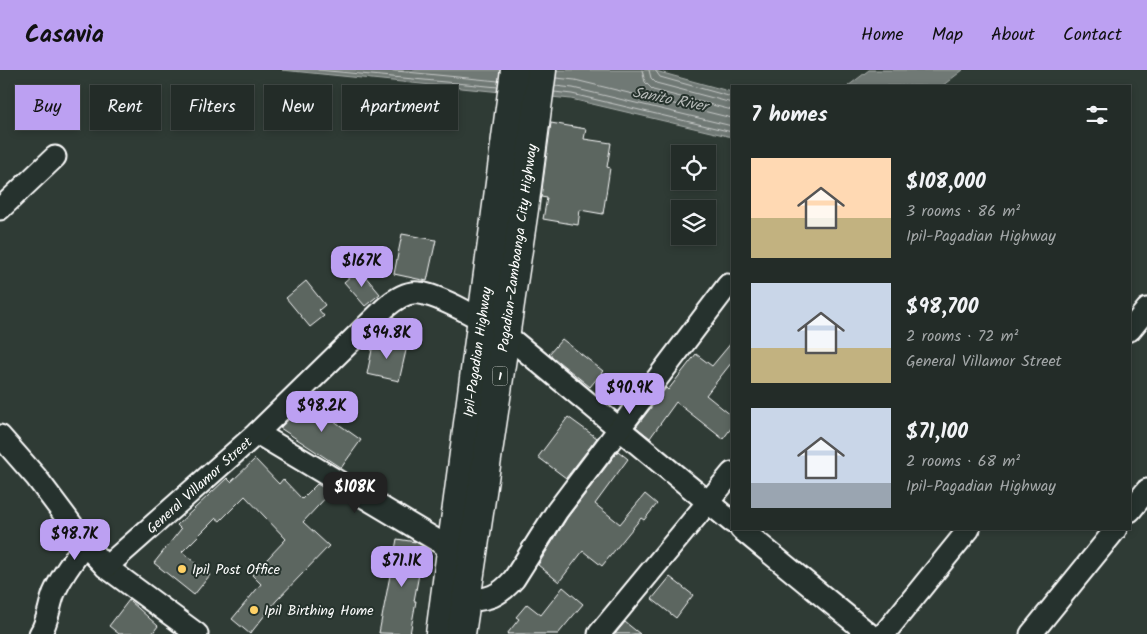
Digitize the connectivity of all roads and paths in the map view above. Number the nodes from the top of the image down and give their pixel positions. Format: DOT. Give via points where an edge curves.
graph roads {
  1 [pos="515,70"];
  2 [pos="542,70"];
  3 [pos="56,157"];
  4 [pos="0,209"];
  5 [pos="728,285"];
  6 [pos="482,320"];
  7 [pos="506,335"];
  8 [pos="620,430"];
  9 [pos="257,433"];
  10 [pos="0,436"];
  11 [pos="731,474"];
  12 [pos="1147,490"];
  13 [pos="709,502"];
  14 [pos="1131,510"];
  15 [pos="731,521"];
  16 [pos="742,530"];
  17 [pos="968,530"];
  18 [pos="1115,530"];
  19 [pos="85,545"];
  20 [pos="461,555"];
  21 [pos="106,567"];
  22 [pos="466,601"];
  23 [pos="40,634"];
  24 [pos="198,634"];
  25 [pos="440,634"];
  26 [pos="461,634"];
  27 [pos="599,634"];
  28 [pos="869,634"];
  29 [pos="884,634"];
  30 [pos="1031,634"];
  1 -- 6 [label="main road, Ipil-Pagadian Highway / 1"];
  2 -- 7 [label="main road, Pagadian-Zamboanga City Highway / 1"];
  3 -- 4 [label="street"];
  5 -- 8 [label="street"];
  6 -- 7 [label="street, General Villamor Street"];
  6 -- 9 [label="street, General Villamor Street" via="419,293 406,294 394,300"];
  6 -- 20 [label="main road, Ipil-Pagadian Highway / 1"];
  7 -- 8 [label="street, General Villamor Street"];
  7 -- 20 [label="main road, Pagadian-Zamboanga City Highway / 1"];
  8 -- 13 [label="street, General Villamor Street"];
  8 -- 22 [label="street" via="557,512 510,584 488,599"];
  9 -- 20 [label="street"];
  9 -- 21 [label="street, General Villamor Street"];
  10 -- 19 [label="street" via="36,477"];
  11 -- 13 [label="street"];
  12 -- 14 [label="street"];
  13 -- 15 [label="street, General Villamor Street"];
  13 -- 27 [label="street"];
  16 -- 28 [label="street"];
  17 -- 29 [label="street"];
  18 -- 30 [label="street"];
  19 -- 21 [label="street"];
  19 -- 23 [label="street" via="61,580"];
  20 -- 22 [label="main road, Pagadian-Zamboanga City Highway / 1"];
  20 -- 25 [label="main road, Ipil-Pagadian Highway / 1"];
  21 -- 24 [label="street"];
  22 -- 26 [label="main road, Pagadian-Zamboanga City Highway / 1"];
}
